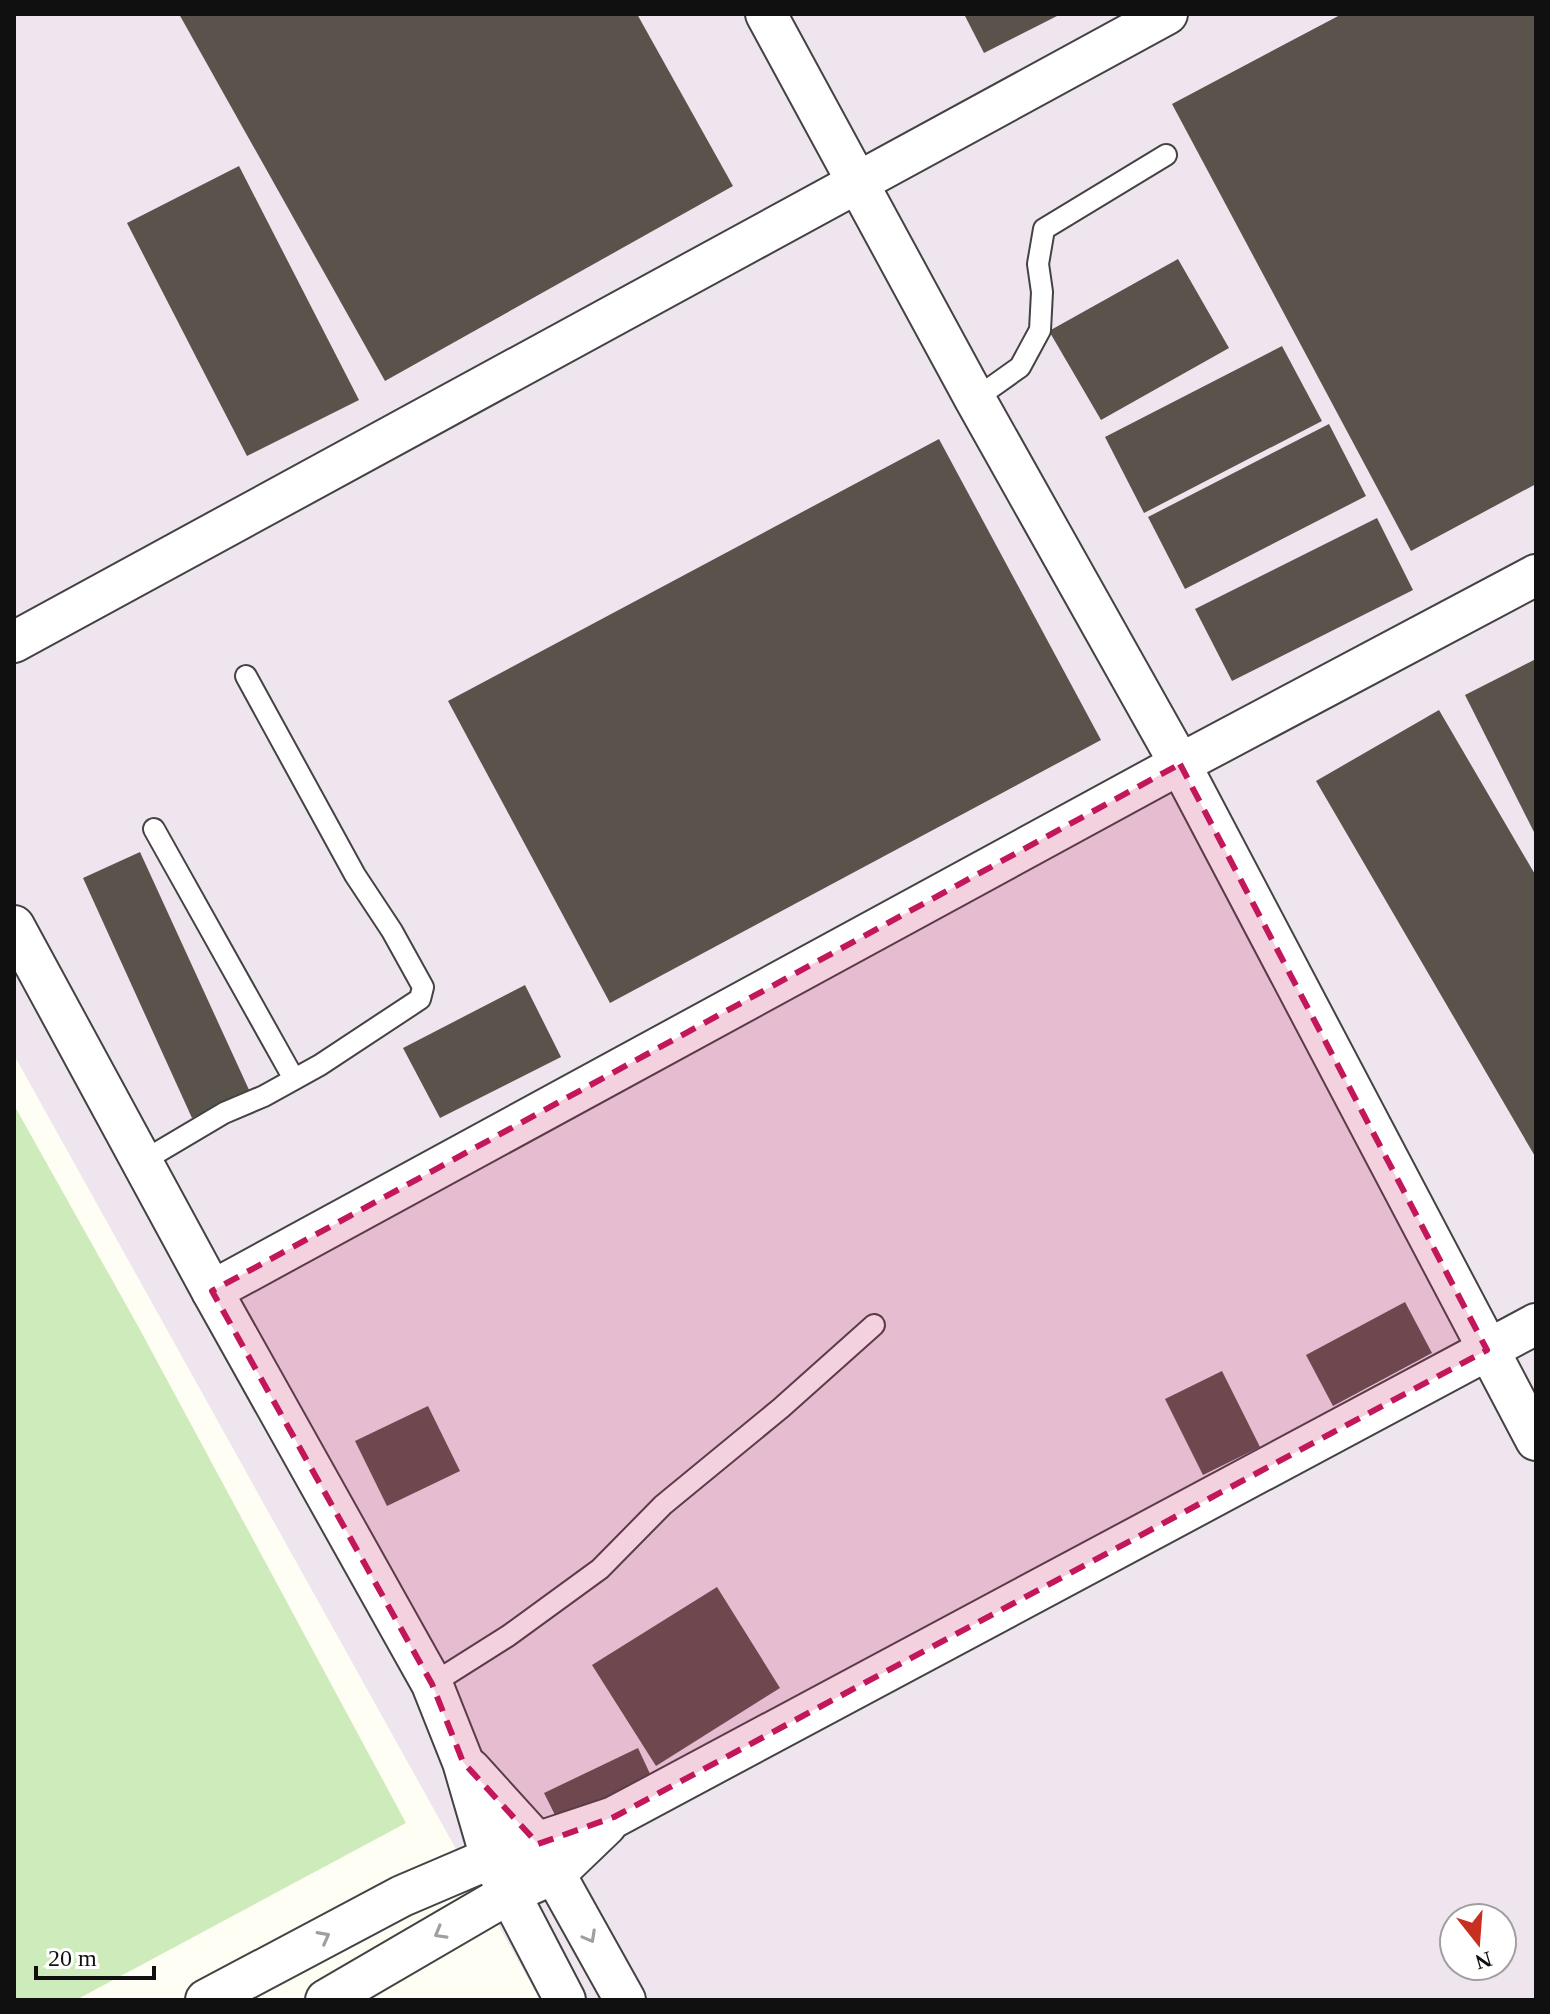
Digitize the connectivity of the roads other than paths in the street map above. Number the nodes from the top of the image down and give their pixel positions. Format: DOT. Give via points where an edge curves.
graph roads {
  1 [pos="766,14"];
  2 [pos="1167,14"];
  3 [pos="1166,155"];
  4 [pos="858,180"];
  5 [pos="975,399"];
  6 [pos="1536,575"];
  7 [pos="14,642"];
  8 [pos="246,676"];
  9 [pos="1180,764"];
  10 [pos="154,829"];
  11 [pos="14,926"];
  12 [pos="294,1079"];
  13 [pos="143,1161"];
  14 [pos="212,1291"];
  15 [pos="1536,1324"];
  16 [pos="874,1325"];
  17 [pos="1487,1350"];
  18 [pos="1536,1440"];
  19 [pos="432,1684"];
  20 [pos="463,1762"];
  21 [pos="491,1858"];
  22 [pos="547,1859"];
  23 [pos="508,1894"];
  24 [pos="206,2000"];
  25 [pos="326,2000"];
  26 [pos="565,2000"];
  27 [pos="625,2000"];
  1 -- 4 [label="street"];
  2 -- 4 [label="street"];
  3 -- 5 [label="lane" via="1044,229 1038,264 1040,330 1020,367"];
  4 -- 5 [label="street"];
  4 -- 7 [label="street"];
  5 -- 9 [label="street"];
  6 -- 9 [label="street"];
  8 -- 12 [label="lane" via="423,987 420,999"];
  9 -- 14 [label="street"];
  9 -- 17 [label="street"];
  10 -- 12 [label="lane"];
  11 -- 13 [label="street"];
  12 -- 13 [label="lane"];
  13 -- 14 [label="street"];
  14 -- 19 [label="street"];
  15 -- 17 [label="street"];
  16 -- 19 [label="lane" via="663,1505 600,1569"];
  17 -- 18 [label="street"];
  17 -- 22 [label="street" via="614,1817"];
  19 -- 20 [label="street"];
  20 -- 21 [label="street"];
  20 -- 22 [label="street"];
  21 -- 22 [label="street"];
  21 -- 23 [label="street"];
  24 -- 21 [label="street, one-way" via="402,1896"];
  22 -- 23 [label="street"];
  22 -- 27 [label="street, one-way"];
  23 -- 25 [label="street, one-way"];
  23 -- 26 [label="street"];
}
